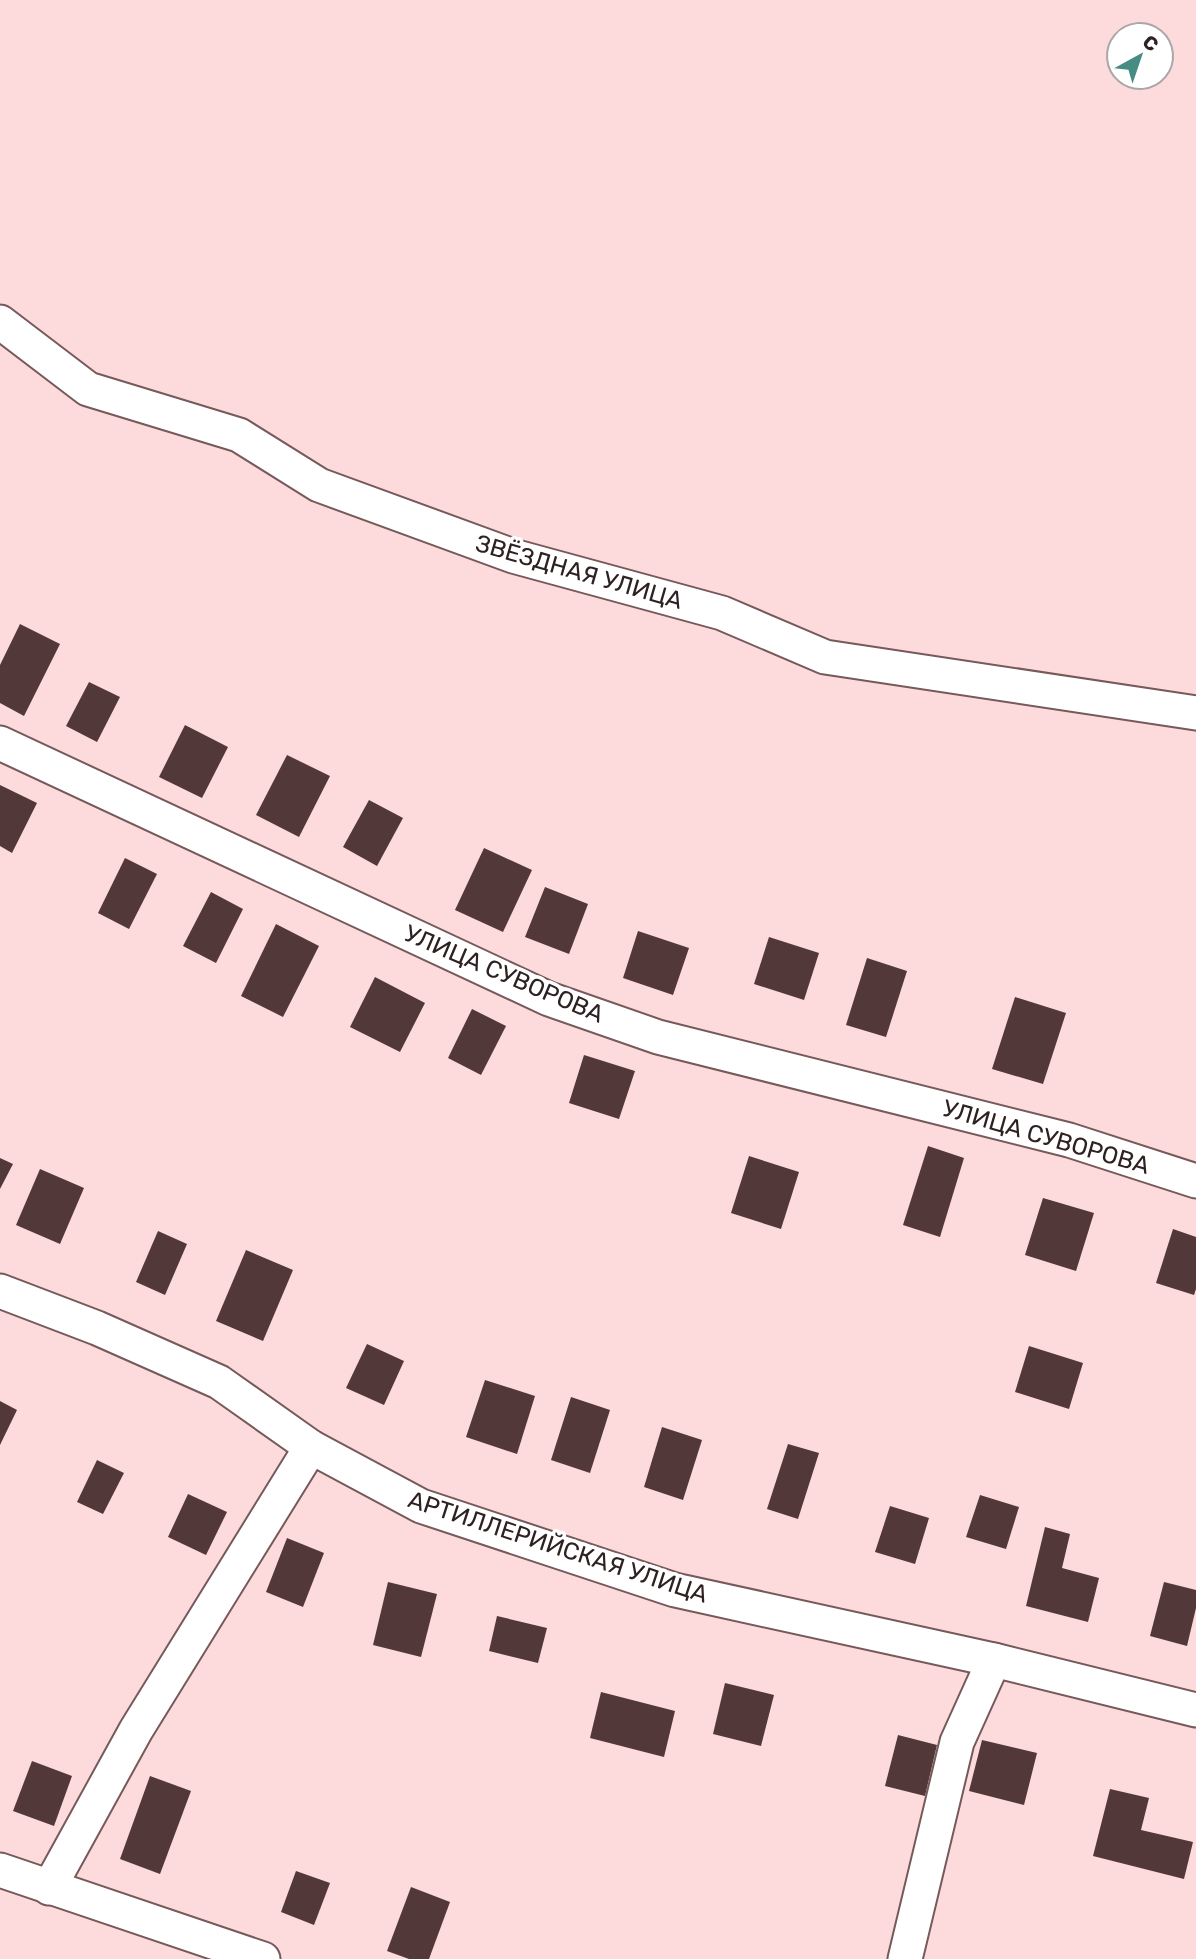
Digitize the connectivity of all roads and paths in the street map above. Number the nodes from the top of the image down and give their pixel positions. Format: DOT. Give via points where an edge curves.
graph roads {
  1 [pos="4,334"];
  2 [pos="1196,713"];
  3 [pos="0,743"];
  4 [pos="1196,1181"];
  5 [pos="0,1291"];
  6 [pos="311,1447"];
  7 [pos="995,1660"];
  8 [pos="1196,1710"];
  9 [pos="0,1871"];
  10 [pos="49,1888"];
  11 [pos="263,1959"];
  12 [pos="905,1959"];
  1 -- 2 [label="street, ЗВЁЗДНАЯ УЛИЦА" via="88,389 239,435 319,485 513,556 722,613 825,657"];
  3 -- 4 [label="street, УЛИЦА СУВОРОВА" via="550,999 658,1037 1069,1140"];
  5 -- 6 [label="street, АРТИЛЛЕРИЙСКАЯ УЛИЦА" via="219,1382"];
  6 -- 7 [label="street, АРТИЛЛЕРИЙСКАЯ УЛИЦА" via="421,1506 675,1590"];
  6 -- 10 [label="street" via="136,1730"];
  7 -- 8 [label="street, АРТИЛЛЕРИЙСКАЯ УЛИЦА"];
  7 -- 12 [label="street" via="957,1742"];
  9 -- 10 [label="street"];
  10 -- 11 [label="street"];
}
